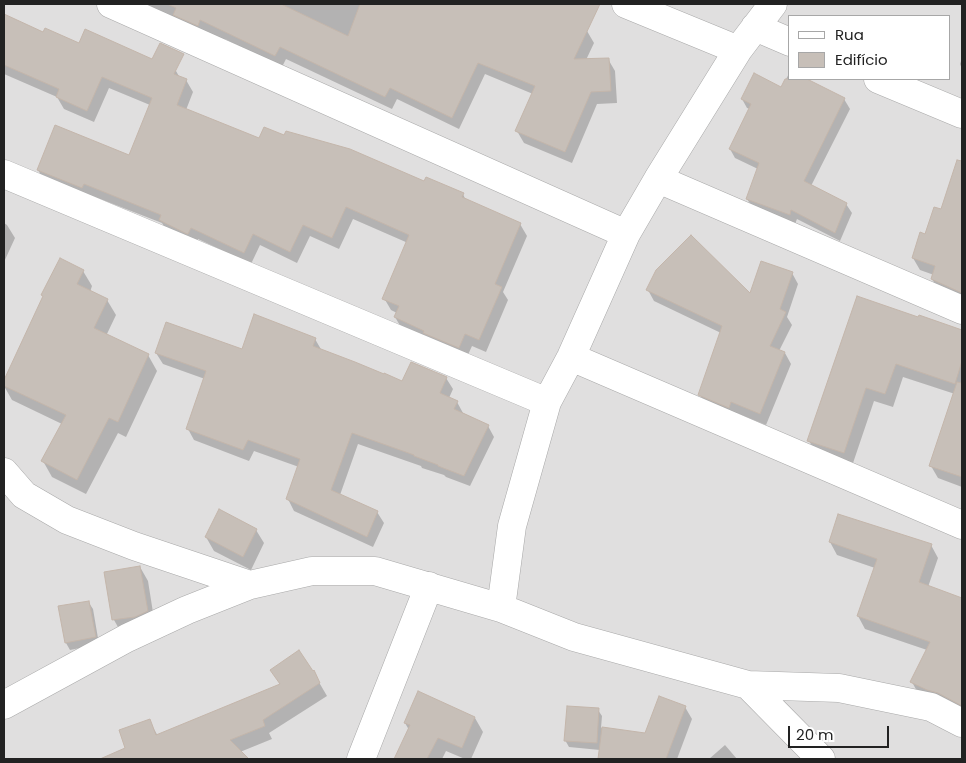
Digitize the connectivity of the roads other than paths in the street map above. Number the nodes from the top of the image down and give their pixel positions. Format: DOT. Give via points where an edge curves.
graph roads {
  1 [pos="111,4"];
  2 [pos="626,4"];
  3 [pos="773,4"];
  4 [pos="755,27"];
  5 [pos="788,41"];
  6 [pos="738,50"];
  7 [pos="880,80"];
  8 [pos="962,114"];
  9 [pos="4,174"];
  10 [pos="658,179"];
  11 [pos="626,234"];
  12 [pos="962,310"];
  13 [pos="571,356"];
  14 [pos="546,402"];
  15 [pos="4,472"];
  16 [pos="962,525"];
  17 [pos="250,585"];
  18 [pos="429,586"];
  19 [pos="501,608"];
  20 [pos="748,685"];
  21 [pos="4,705"];
  22 [pos="962,723"];
  23 [pos="361,759"];
  24 [pos="821,759"];
  1 -- 11 [label="street"];
  2 -- 6 [label="street"];
  3 -- 4 [label="street"];
  4 -- 5 [label="street"];
  4 -- 6 [label="street"];
  6 -- 10 [label="street"];
  7 -- 8 [label="street"];
  9 -- 14 [label="street"];
  10 -- 11 [label="street"];
  10 -- 12 [label="street"];
  11 -- 13 [label="street"];
  13 -- 14 [label="street"];
  13 -- 16 [label="street"];
  14 -- 19 [label="street" via="512,526"];
  15 -- 17 [label="street" via="24,495 67,520"];
  17 -- 18 [label="street" via="312,571 375,571"];
  17 -- 21 [label="street" via="127,638"];
  18 -- 19 [label="street"];
  18 -- 23 [label="street"];
  19 -- 20 [label="street" via="574,638"];
  20 -- 22 [label="street" via="839,688 931,707"];
  20 -- 24 [label="street"];
}
